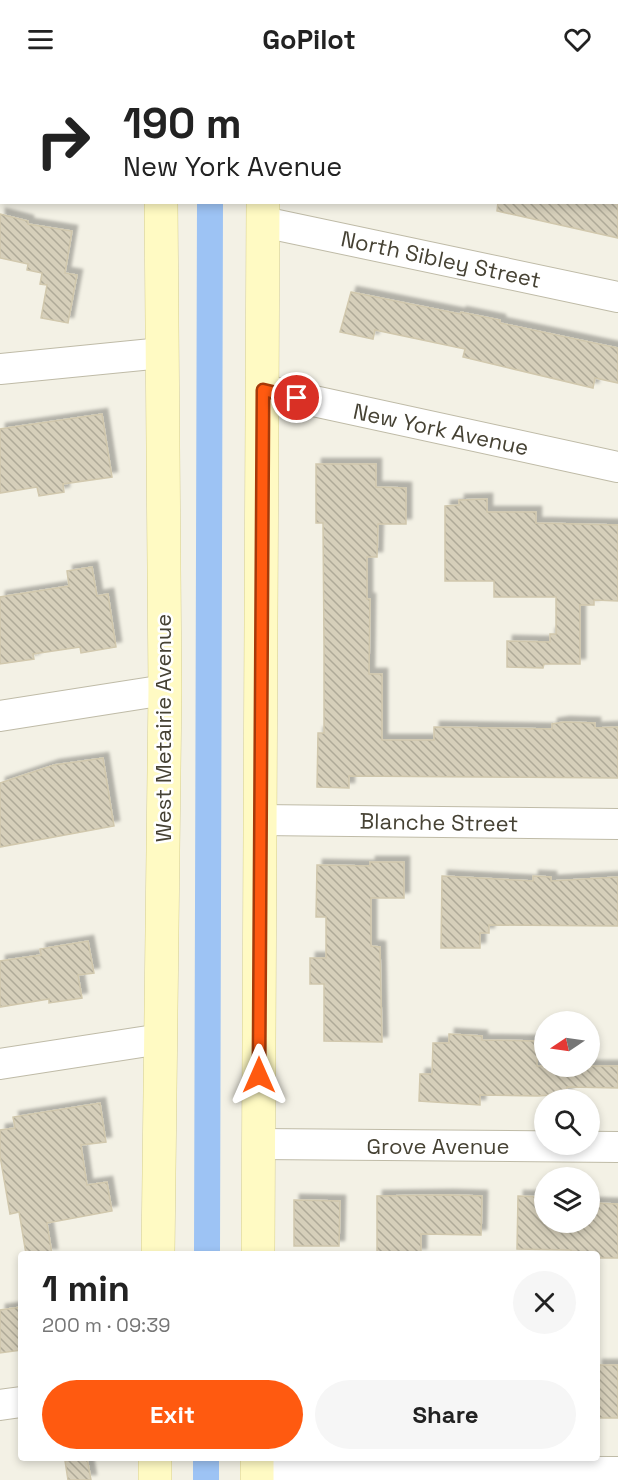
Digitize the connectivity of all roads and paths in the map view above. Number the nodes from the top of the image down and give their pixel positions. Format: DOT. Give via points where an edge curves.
graph roads {
  1 [pos="161,204"];
  2 [pos="263,212"];
  3 [pos="618,297"];
  4 [pos="162,353"];
  5 [pos="0,369"];
  6 [pos="263,390"];
  7 [pos="618,467"];
  8 [pos="165,690"];
  9 [pos="0,716"];
  10 [pos="260,820"];
  11 [pos="618,824"];
  12 [pos="161,1040"];
  13 [pos="0,1064"];
  14 [pos="259,1144"];
  15 [pos="618,1147"];
  16 [pos="158,1251"];
  17 [pos="258,1251"];
  18 [pos="18,1402"];
  19 [pos="0,1405"];
  20 [pos="155,1461"];
  21 [pos="257,1470"];
  22 [pos="618,1472"];
  23 [pos="155,1480"];
  1 -- 4 [label="main road, West Metairie Avenue"];
  2 -- 3 [label="street, North Sibley Street"];
  2 -- 6 [label="main road"];
  4 -- 5 [label="street"];
  4 -- 8 [label="main road, West Metairie Avenue"];
  6 -- 7 [label="street, New York Avenue"];
  6 -- 10 [label="main road"];
  8 -- 9 [label="street"];
  8 -- 12 [label="main road, West Metairie Avenue"];
  10 -- 11 [label="street, Blanche Street"];
  10 -- 14 [label="main road"];
  12 -- 13 [label="street"];
  12 -- 16 [label="main road, West Metairie Avenue"];
  14 -- 15 [label="street, Grove Avenue"];
  14 -- 17 [label="main road"];
  18 -- 19 [label="street"];
  20 -- 23 [label="main road"];
  21 -- 22 [label="street"];
}
